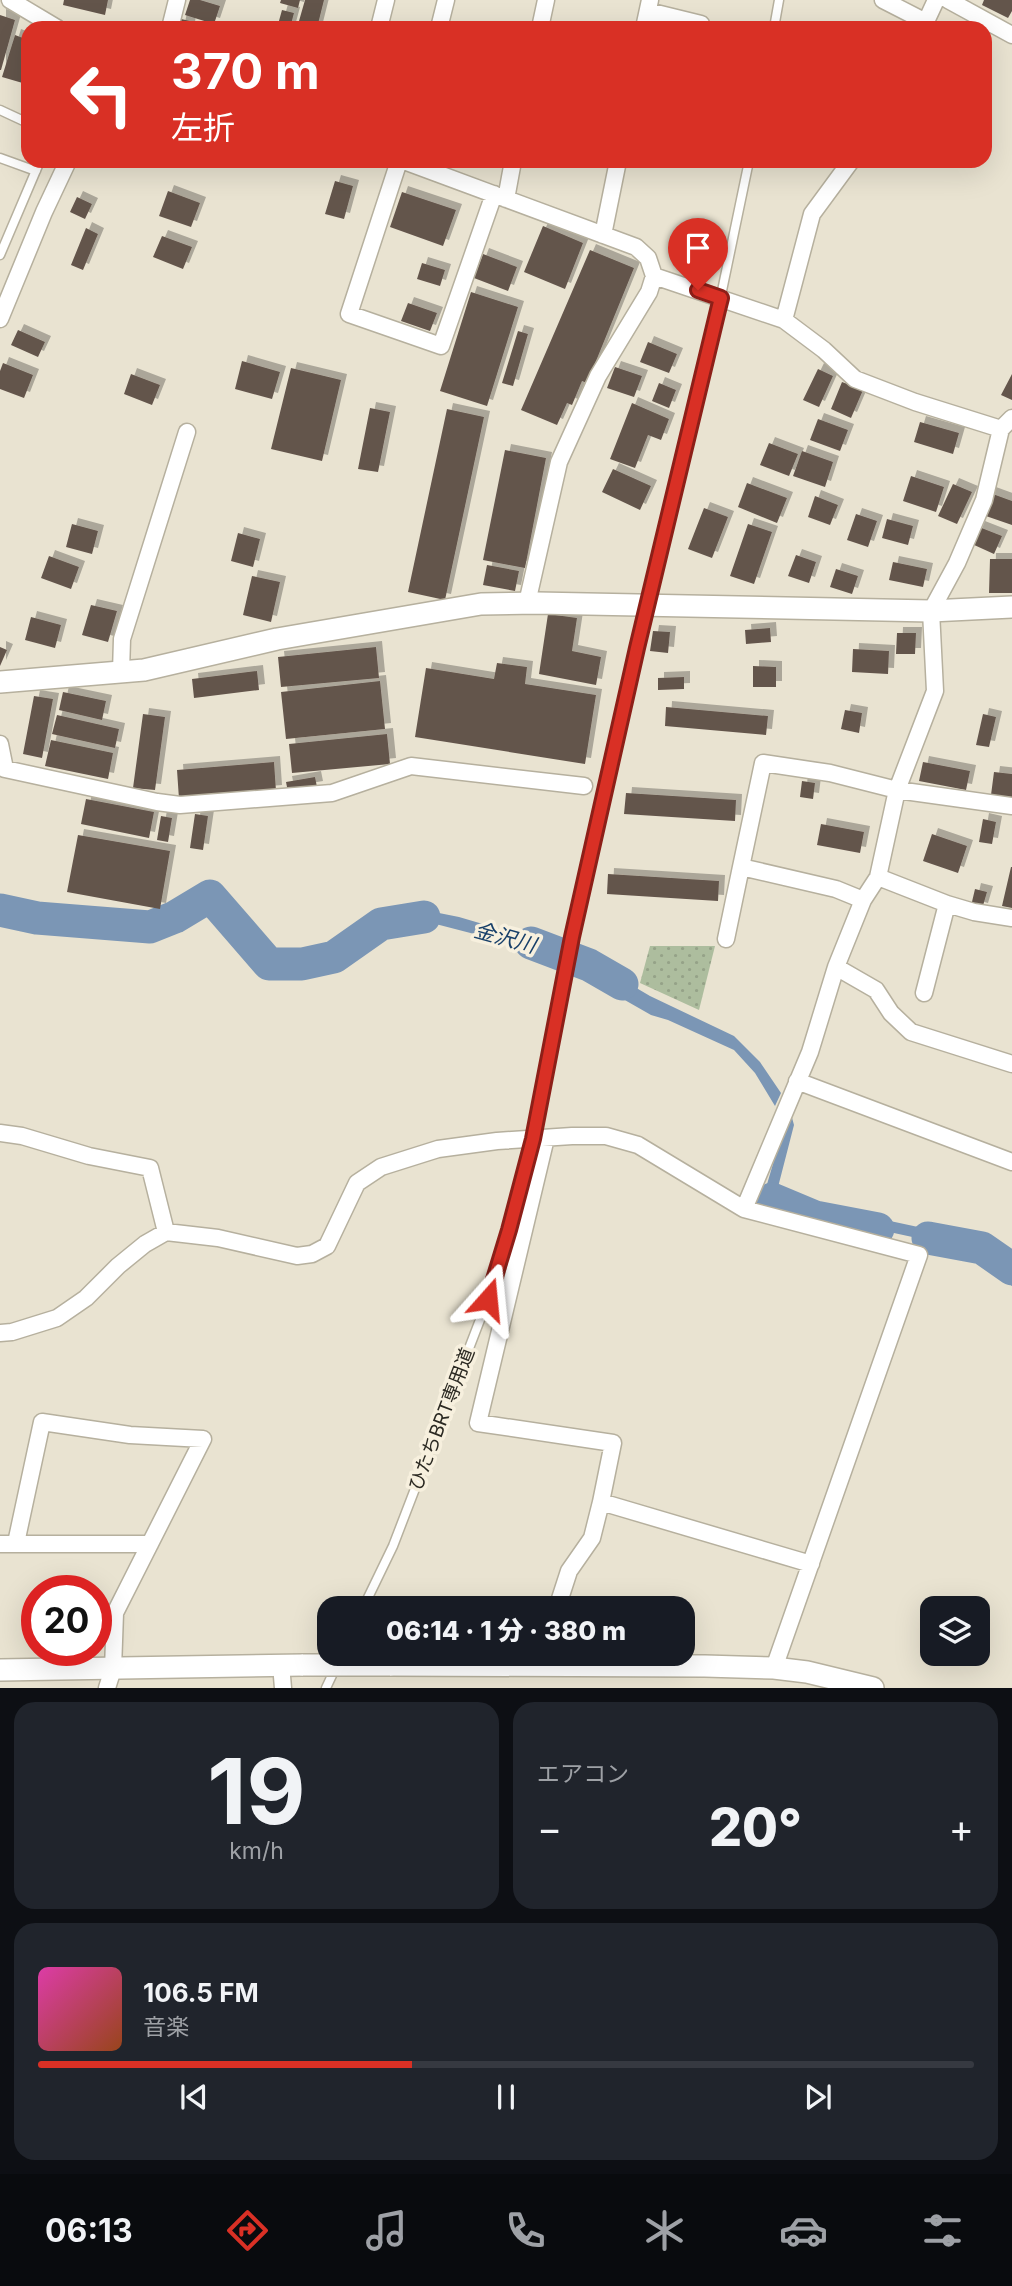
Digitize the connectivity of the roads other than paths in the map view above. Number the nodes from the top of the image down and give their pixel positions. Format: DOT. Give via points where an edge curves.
graph roads {
  1 [pos="10,0"];
  2 [pos="177,0"];
  3 [pos="386,0"];
  4 [pos="446,0"];
  5 [pos="546,0"];
  6 [pos="779,0"];
  7 [pos="883,0"];
  8 [pos="936,0"];
  9 [pos="948,0"];
  10 [pos="649,6"];
  11 [pos="45,21"];
  12 [pos="172,21"];
  13 [pos="381,21"];
  14 [pos="441,21"];
  15 [pos="542,21"];
  16 [pos="692,21"];
  17 [pos="775,21"];
  18 [pos="917,21"];
  19 [pos="926,21"];
  20 [pos="986,21"];
  21 [pos="992,24"];
  22 [pos="1012,35"];
  23 [pos="0,110"];
  24 [pos="21,120"];
  25 [pos="0,158"];
  26 [pos="21,166"];
  27 [pos="28,168"];
  28 [pos="37,168"];
  29 [pos="65,168"];
  30 [pos="402,168"];
  31 [pos="424,168"];
  32 [pos="510,168"];
  33 [pos="617,168"];
  34 [pos="748,168"];
  35 [pos="846,168"];
  36 [pos="36,171"];
  37 [pos="500,196"];
  38 [pos="603,235"];
  39 [pos="0,255"];
  40 [pos="654,276"];
  41 [pos="721,298"];
  42 [pos="0,319"];
  43 [pos="784,320"];
  44 [pos="1007,424"];
  45 [pos="187,432"];
  46 [pos="527,603"];
  47 [pos="647,606"];
  48 [pos="1012,607"];
  49 [pos="931,611"];
  50 [pos="121,672"];
  51 [pos="0,682"];
  52 [pos="0,744"];
  53 [pos="584,786"];
  54 [pos="897,790"];
  55 [pos="1012,806"];
  56 [pos="741,867"];
  57 [pos="878,877"];
  58 [pos="863,900"];
  59 [pos="947,904"];
  60 [pos="1012,918"];
  61 [pos="726,939"];
  62 [pos="836,967"];
  63 [pos="924,993"];
  64 [pos="1012,1064"];
  65 [pos="797,1081"];
  66 [pos="0,1133"];
  67 [pos="539,1139"];
  68 [pos="1012,1162"];
  69 [pos="744,1209"];
  70 [pos="166,1232"];
  71 [pos="0,1333"];
  72 [pos="601,1502"];
  73 [pos="8,1544"];
  74 [pos="150,1544"];
  75 [pos="811,1564"];
  76 [pos="369,1596"];
  77 [pos="562,1596"];
  78 [pos="292,1665"];
  79 [pos="317,1665"];
  80 [pos="695,1665"];
  81 [pos="336,1666"];
  82 [pos="774,1668"];
  83 [pos="0,1670"];
  84 [pos="110,1678"];
  85 [pos="811,1680"];
  86 [pos="282,1688"];
  87 [pos="326,1688"];
  88 [pos="873,1688"];
  1 -- 11 [label="street"];
  2 -- 12 [label="street"];
  3 -- 13 [label="street"];
  4 -- 14 [label="street"];
  5 -- 15 [label="street"];
  6 -- 17 [label="lane"];
  7 -- 18 [label="street"];
  8 -- 19 [label="street"];
  9 -- 20 [label="street"];
  10 -- 16 [label="street"];
  21 -- 22 [label="street"];
  23 -- 24 [label="lane"];
  25 -- 26 [label="lane"];
  27 -- 36 [label="lane"];
  28 -- 36 [label="lane"];
  29 -- 42 [label="street"];
  30 -- 37 [label="street" via="349,314 442,346"];
  31 -- 37 [label="street"];
  32 -- 37 [label="street"];
  33 -- 38 [label="street"];
  34 -- 41 [label="lane, ひたちBRT専用道"];
  35 -- 43 [label="street" via="813,214"];
  36 -- 39 [label="lane"];
  37 -- 38 [label="street"];
  38 -- 40 [label="street" via="636,247 648,258"];
  40 -- 41 [label="street"];
  40 -- 46 [label="street" via="598,376 559,462"];
  41 -- 43 [label="street"];
  41 -- 47 [label="lane, ひたちBRT専用道"];
  43 -- 44 [label="street" via="855,379 915,402"];
  44 -- 49 [label="street" via="984,500"];
  45 -- 50 [label="street" via="122,639"];
  46 -- 47 [label="street"];
  46 -- 50 [label="street" via="481,604"];
  47 -- 49 [label="street"];
  47 -- 67 [label="lane, ひたちBRT専用道" via="572,937"];
  48 -- 49 [label="street"];
  49 -- 54 [label="street" via="935,691"];
  50 -- 51 [label="street"];
  52 -- 53 [label="street" via="5,769 180,805 332,793 411,765"];
  54 -- 55 [label="street"];
  54 -- 56 [label="street" via="763,763"];
  54 -- 57 [label="street"];
  56 -- 58 [label="street" via="836,889"];
  56 -- 61 [label="street"];
  57 -- 58 [label="street"];
  57 -- 59 [label="street"];
  58 -- 62 [label="street"];
  59 -- 60 [label="street"];
  59 -- 63 [label="street"];
  62 -- 64 [label="street" via="876,990 911,1032"];
  62 -- 65 [label="street"];
  65 -- 68 [label="street"];
  65 -- 69 [label="street"];
  66 -- 70 [label="street" via="150,1168"];
  67 -- 69 [label="street" via="606,1136 638,1145"];
  67 -- 70 [label="street" via="438,1149 380,1167 356,1183 327,1246 312,1254 297,1256"];
  67 -- 72 [label="street" via="478,1423 612,1443"];
  67 -- 76 [label="lane, ひたちBRT専用道" via="488,1299 393,1546"];
  69 -- 75 [label="street" via="919,1255"];
  70 -- 71 [label="street" via="145,1244 57,1318"];
  72 -- 75 [label="street"];
  72 -- 77 [label="street" via="592,1538 569,1571"];
  73 -- 74 [label="street"];
  73 -- 74 [label="street" via="42,1422 131,1435 203,1439"];
  74 -- 84 [label="street" via="115,1614"];
  75 -- 82 [label="street"];
  78 -- 79 [label="street, bridge"];
  78 -- 84 [label="street"];
  78 -- 86 [label="street"];
  80 -- 82 [label="street"];
  81 -- 87 [label="lane"];
  82 -- 85 [label="street"];
  83 -- 84 [label="street"];
  85 -- 88 [label="street"];
}
